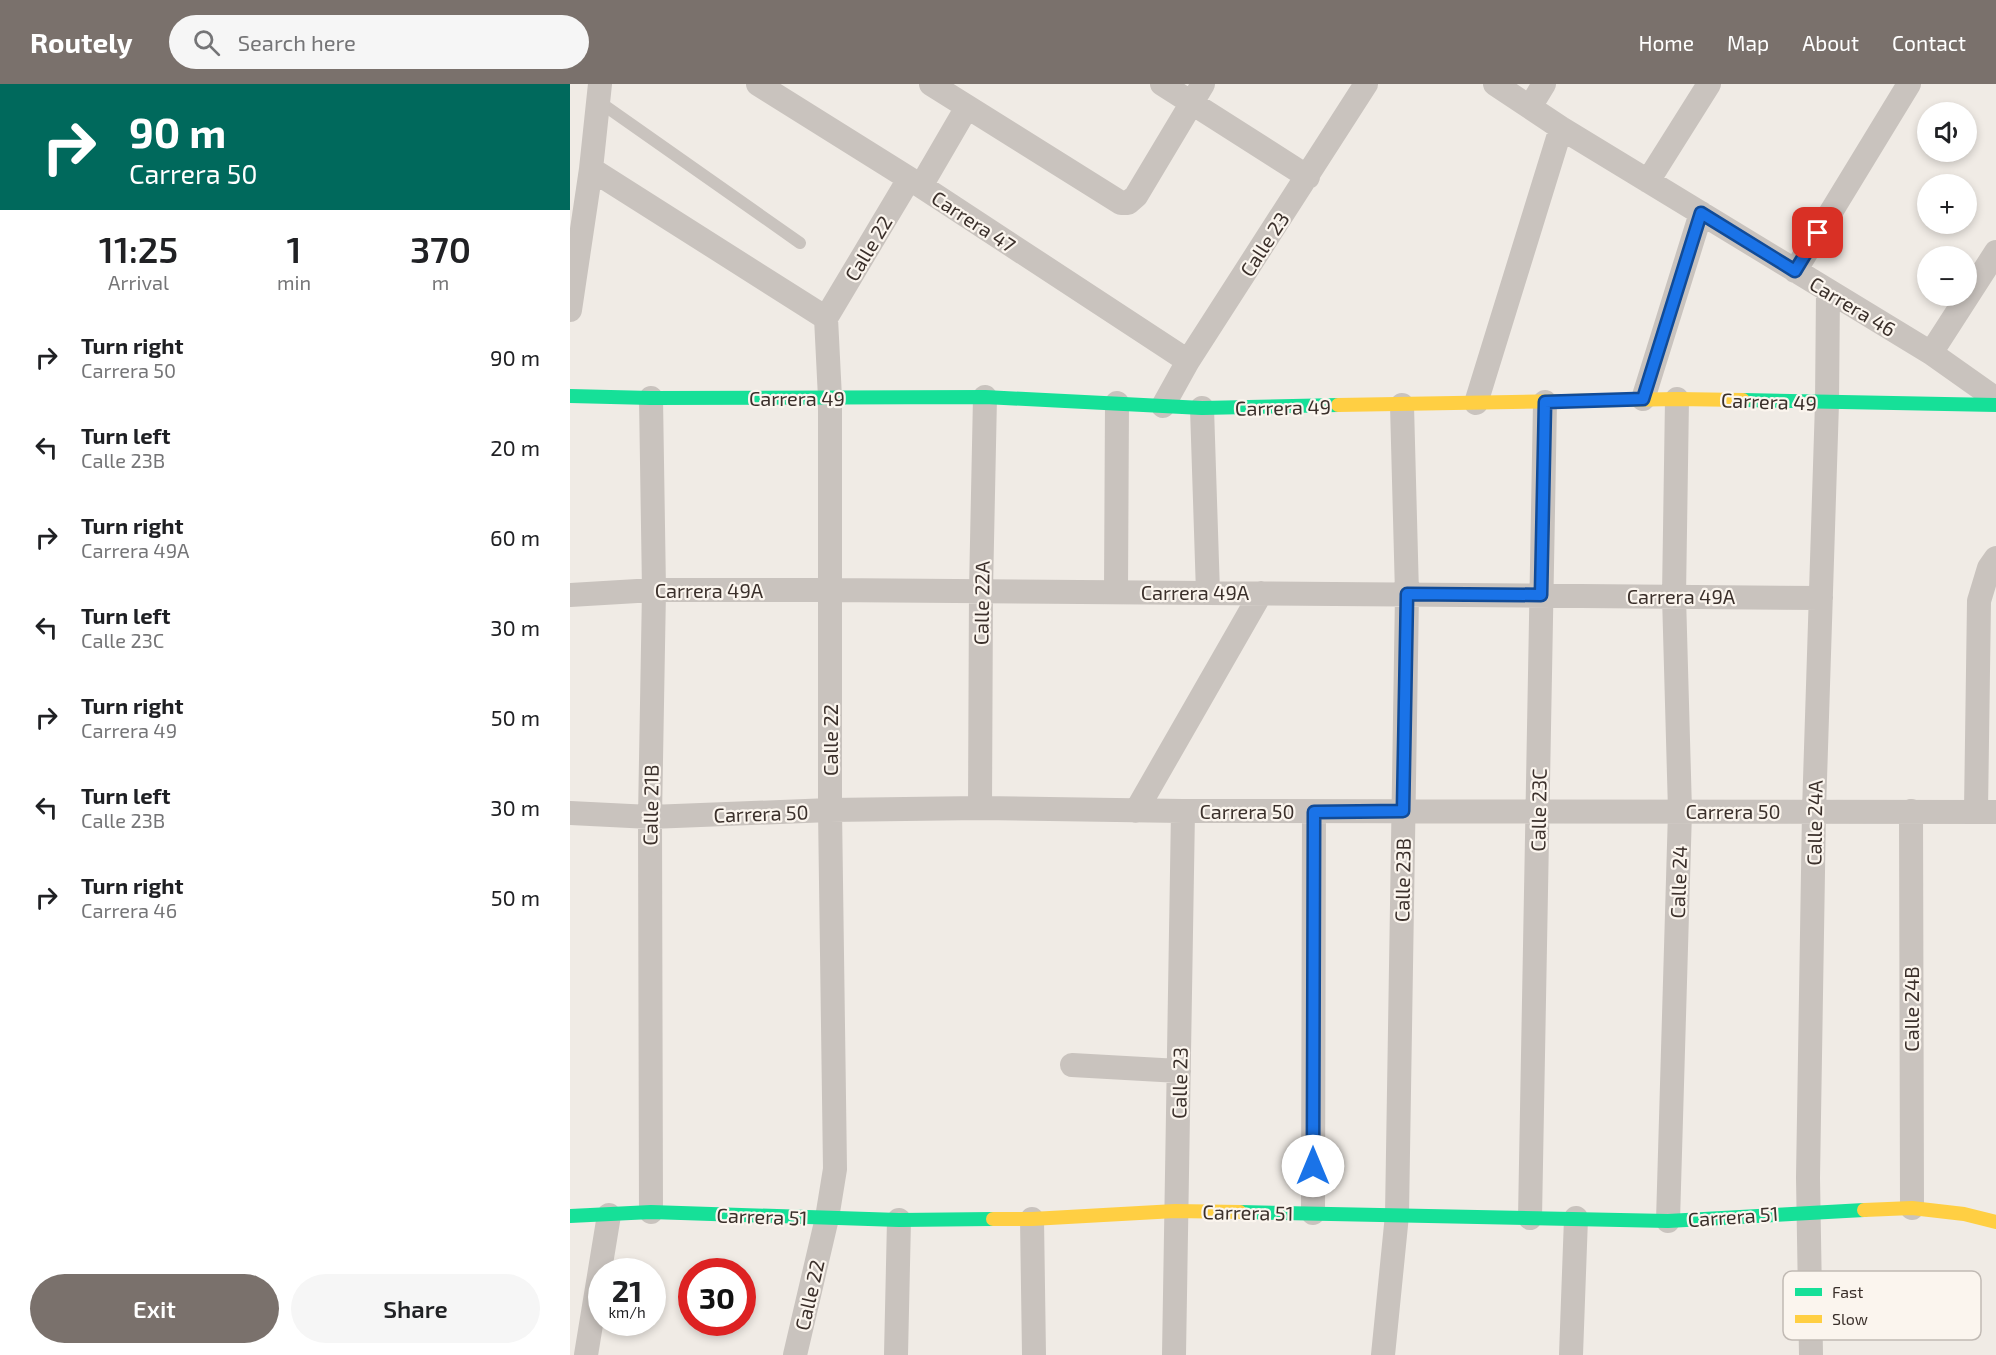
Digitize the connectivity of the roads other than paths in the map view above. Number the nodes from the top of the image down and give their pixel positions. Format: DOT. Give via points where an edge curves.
graph roads {
  1 [pos="758,84"];
  2 [pos="930,84"];
  3 [pos="1162,84"];
  4 [pos="1366,84"];
  5 [pos="1495,84"];
  6 [pos="1544,84"];
  7 [pos="1709,84"];
  8 [pos="1909,84"];
  9 [pos="599,92"];
  10 [pos="1197,93"];
  11 [pos="967,107"];
  12 [pos="1530,107"];
  13 [pos="1561,128"];
  14 [pos="591,169"];
  15 [pos="1308,177"];
  16 [pos="1648,181"];
  17 [pos="915,183"];
  18 [pos="1701,213"];
  19 [pos="800,243"];
  20 [pos="1996,252"];
  21 [pos="1795,271"];
  22 [pos="1828,291"];
  23 [pos="570,310"];
  24 [pos="826,318"];
  25 [pos="1931,353"];
  26 [pos="1188,360"];
  27 [pos="570,396"];
  28 [pos="985,397"];
  29 [pos="651,398"];
  30 [pos="830,398"];
  31 [pos="1643,399"];
  32 [pos="1677,399"];
  33 [pos="1996,399"];
  34 [pos="1545,402"];
  35 [pos="1117,403"];
  36 [pos="1476,403"];
  37 [pos="1827,403"];
  38 [pos="1402,405"];
  39 [pos="1996,405"];
  40 [pos="1163,406"];
  41 [pos="1202,408"];
  42 [pos="1996,558"];
  43 [pos="829,590"];
  44 [pos="981,590"];
  45 [pos="654,591"];
  46 [pos="1116,592"];
  47 [pos="1208,593"];
  48 [pos="1261,593"];
  49 [pos="1407,594"];
  50 [pos="570,595"];
  51 [pos="1541,595"];
  52 [pos="1674,596"];
  53 [pos="1821,598"];
  54 [pos="980,808"];
  55 [pos="830,810"];
  56 [pos="1136,811"];
  57 [pos="1403,811"];
  58 [pos="1539,811"];
  59 [pos="1680,811"];
  60 [pos="1814,811"];
  61 [pos="1911,811"];
  62 [pos="1986,811"];
  63 [pos="1183,812"];
  64 [pos="1314,812"];
  65 [pos="570,813"];
  66 [pos="650,817"];
  67 [pos="1072,1065"];
  68 [pos="1179,1071"];
  69 [pos="1912,1208"];
  70 [pos="1175,1210"];
  71 [pos="651,1212"];
  72 [pos="1809,1212"];
  73 [pos="1313,1213"];
  74 [pos="609,1215"];
  75 [pos="1397,1215"];
  76 [pos="570,1216"];
  77 [pos="826,1218"];
  78 [pos="1530,1218"];
  79 [pos="1576,1218"];
  80 [pos="1032,1219"];
  81 [pos="899,1220"];
  82 [pos="1668,1221"];
  83 [pos="1996,1222"];
  84 [pos="1809,1271"];
  85 [pos="1810,1340"];
  86 [pos="586,1355"];
  87 [pos="795,1355"];
  88 [pos="896,1355"];
  89 [pos="1034,1355"];
  90 [pos="1174,1355"];
  91 [pos="1383,1355"];
  92 [pos="1571,1355"];
  93 [pos="1810,1355"];
  1 -- 17 [label="street, Carrera 47"];
  2 -- 11 [label="street"];
  3 -- 10 [label="street"];
  4 -- 15 [label="street, Calle 23"];
  5 -- 12 [label="street, Carrera 46"];
  6 -- 12 [label="street"];
  7 -- 16 [label="street"];
  8 -- 21 [label="street"];
  9 -- 14 [label="street"];
  9 -- 19 [label="lane"];
  10 -- 11 [label="street" via="1136,196 1128,203 1121,203"];
  10 -- 15 [label="street"];
  11 -- 17 [label="street, Calle 22"];
  12 -- 13 [label="street, Carrera 46"];
  13 -- 16 [label="street, Carrera 46"];
  13 -- 36 [label="street"];
  14 -- 23 [label="street"];
  14 -- 24 [label="street"];
  15 -- 26 [label="street, Calle 23"];
  16 -- 18 [label="street, Carrera 46"];
  17 -- 24 [label="street, Calle 22"];
  17 -- 26 [label="street, Carrera 47"];
  18 -- 21 [label="street, Carrera 46"];
  18 -- 31 [label="street"];
  20 -- 25 [label="street"];
  21 -- 22 [label="street, Carrera 46"];
  22 -- 25 [label="street, Carrera 46"];
  22 -- 37 [label="street, Calle 24A"];
  24 -- 30 [label="street, Calle 22"];
  25 -- 33 [label="street, Carrera 46"];
  26 -- 40 [label="street, Calle 23"];
  27 -- 29 [label="street, Carrera 49"];
  28 -- 30 [label="street, Carrera 49"];
  28 -- 35 [label="street, Carrera 49"];
  28 -- 44 [label="street, Calle 22A"];
  29 -- 30 [label="street, Carrera 49"];
  29 -- 45 [label="street, Calle 21B"];
  30 -- 43 [label="street, Calle 22"];
  31 -- 32 [label="street, Carrera 49"];
  31 -- 34 [label="street, Carrera 49"];
  32 -- 37 [label="street, Carrera 49"];
  32 -- 52 [label="street, Calle 24"];
  34 -- 36 [label="street, Carrera 49"];
  34 -- 51 [label="street, Calle 23C"];
  35 -- 40 [label="street, Carrera 49"];
  35 -- 46 [label="street"];
  36 -- 38 [label="street, Carrera 49"];
  37 -- 39 [label="street, Carrera 49"];
  37 -- 53 [label="street, Calle 24A"];
  38 -- 41 [label="street, Carrera 49"];
  38 -- 49 [label="street, Calle 23B"];
  40 -- 41 [label="street, Carrera 49"];
  41 -- 47 [label="street"];
  42 -- 62 [label="street" via="1979,601"];
  43 -- 44 [label="street, Carrera 49A"];
  43 -- 45 [label="street, Carrera 49A"];
  43 -- 55 [label="street, Calle 22"];
  44 -- 46 [label="street, Carrera 49A"];
  44 -- 54 [label="street, Calle 22A"];
  45 -- 50 [label="street, Carrera 49A"];
  45 -- 66 [label="street, Calle 21B"];
  46 -- 47 [label="street, Carrera 49A"];
  47 -- 48 [label="street, Carrera 49A"];
  48 -- 49 [label="street, Carrera 49A"];
  48 -- 56 [label="street"];
  49 -- 51 [label="street, Carrera 49A"];
  49 -- 57 [label="street, Calle 23B"];
  51 -- 52 [label="street, Carrera 49A"];
  51 -- 58 [label="street, Calle 23C"];
  52 -- 53 [label="street, Carrera 49A"];
  52 -- 59 [label="street, Calle 24"];
  53 -- 60 [label="street, Calle 24A"];
  54 -- 55 [label="street, Carrera 50"];
  54 -- 56 [label="street, Carrera 50"];
  55 -- 66 [label="street, Carrera 50"];
  55 -- 77 [label="street, Calle 22" via="835,1169"];
  56 -- 63 [label="street, Carrera 50"];
  57 -- 58 [label="street, Carrera 50"];
  57 -- 64 [label="street, Carrera 50"];
  57 -- 75 [label="street, Calle 23B"];
  58 -- 59 [label="street, Carrera 50"];
  58 -- 78 [label="street, Calle 23C"];
  59 -- 60 [label="street, Carrera 50"];
  59 -- 82 [label="street, Calle 24"];
  60 -- 61 [label="street, Carrera 50"];
  60 -- 72 [label="street, Calle 24A"];
  61 -- 62 [label="street, Carrera 50"];
  61 -- 69 [label="street, Calle 24B"];
  63 -- 64 [label="street, Carrera 50"];
  63 -- 68 [label="street, Calle 23"];
  64 -- 73 [label="street"];
  65 -- 66 [label="street, Carrera 50"];
  66 -- 71 [label="street, Calle 21B"];
  67 -- 68 [label="street"];
  68 -- 70 [label="street, Calle 23"];
  69 -- 72 [label="street, Carrera 51"];
  69 -- 83 [label="street, Carrera 51"];
  70 -- 73 [label="street, Carrera 51"];
  70 -- 80 [label="street, Carrera 51"];
  70 -- 90 [label="street, Calle 23"];
  71 -- 74 [label="street, Carrera 51"];
  71 -- 77 [label="street, Carrera 51"];
  72 -- 82 [label="street, Carrera 51"];
  72 -- 84 [label="street, Calle 24A"];
  73 -- 75 [label="street, Carrera 51"];
  74 -- 76 [label="street, Carrera 51"];
  74 -- 86 [label="street"];
  75 -- 78 [label="street, Carrera 51"];
  75 -- 91 [label="street, Calle 23B"];
  77 -- 81 [label="street, Carrera 51"];
  77 -- 87 [label="street, Calle 22"];
  78 -- 79 [label="street, Carrera 51"];
  79 -- 82 [label="street, Carrera 51"];
  79 -- 92 [label="street"];
  80 -- 81 [label="street, Carrera 51"];
  80 -- 89 [label="street"];
  81 -- 88 [label="street"];
  85 -- 93 [label="street, Calle 24A"];
}
